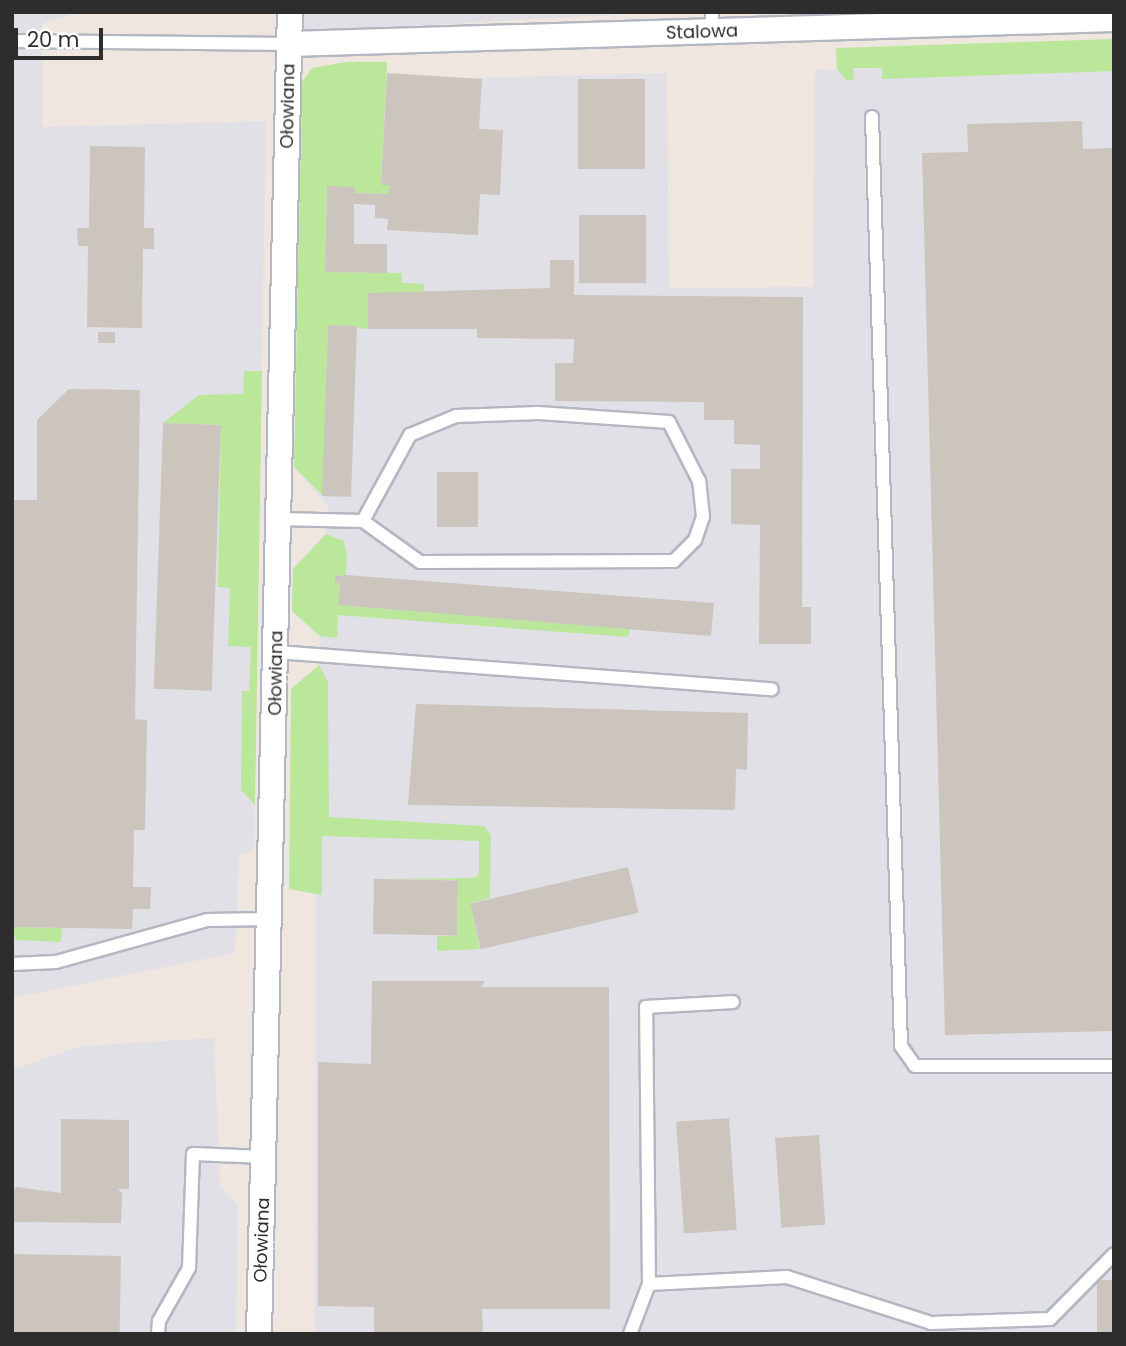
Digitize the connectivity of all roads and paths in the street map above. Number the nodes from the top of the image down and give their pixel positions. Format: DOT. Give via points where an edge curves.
graph roads {
  1 [pos="290,12"];
  2 [pos="1114,19"];
  3 [pos="712,22"];
  4 [pos="12,41"];
  5 [pos="290,44"];
  6 [pos="872,117"];
  7 [pos="279,519"];
  8 [pos="363,521"];
  9 [pos="276,652"];
  10 [pos="772,689"];
  11 [pos="270,919"];
  12 [pos="12,964"];
  13 [pos="733,1002"];
  14 [pos="1114,1066"];
  15 [pos="264,1157"];
  16 [pos="1114,1254"];
  17 [pos="649,1284"];
  18 [pos="158,1334"];
  19 [pos="259,1334"];
  20 [pos="630,1334"];
  1 -- 5 [label="street, Ołowiana"];
  2 -- 3 [label="street, Stalowa"];
  3 -- 5 [label="street, Stalowa"];
  4 -- 5 [label="lane"];
  5 -- 7 [label="street, Ołowiana"];
  6 -- 14 [label="lane" via="901,1046 915,1066"];
  7 -- 8 [label="lane"];
  7 -- 9 [label="street, Ołowiana"];
  8 -- 8 [label="lane" via="421,562 674,561 695,540 703,517 699,481 669,422 538,413 456,416 410,435"];
  9 -- 10 [label="lane"];
  9 -- 11 [label="street, Ołowiana"];
  11 -- 12 [label="lane" via="207,920 56,962"];
  11 -- 15 [label="street, Ołowiana"];
  13 -- 17 [label="lane" via="646,1007"];
  15 -- 18 [label="lane" via="193,1154 189,1268 159,1321"];
  15 -- 19 [label="street, Ołowiana"];
  16 -- 17 [label="lane" via="1050,1319 931,1323 787,1277"];
  17 -- 20 [label="lane"];
}
